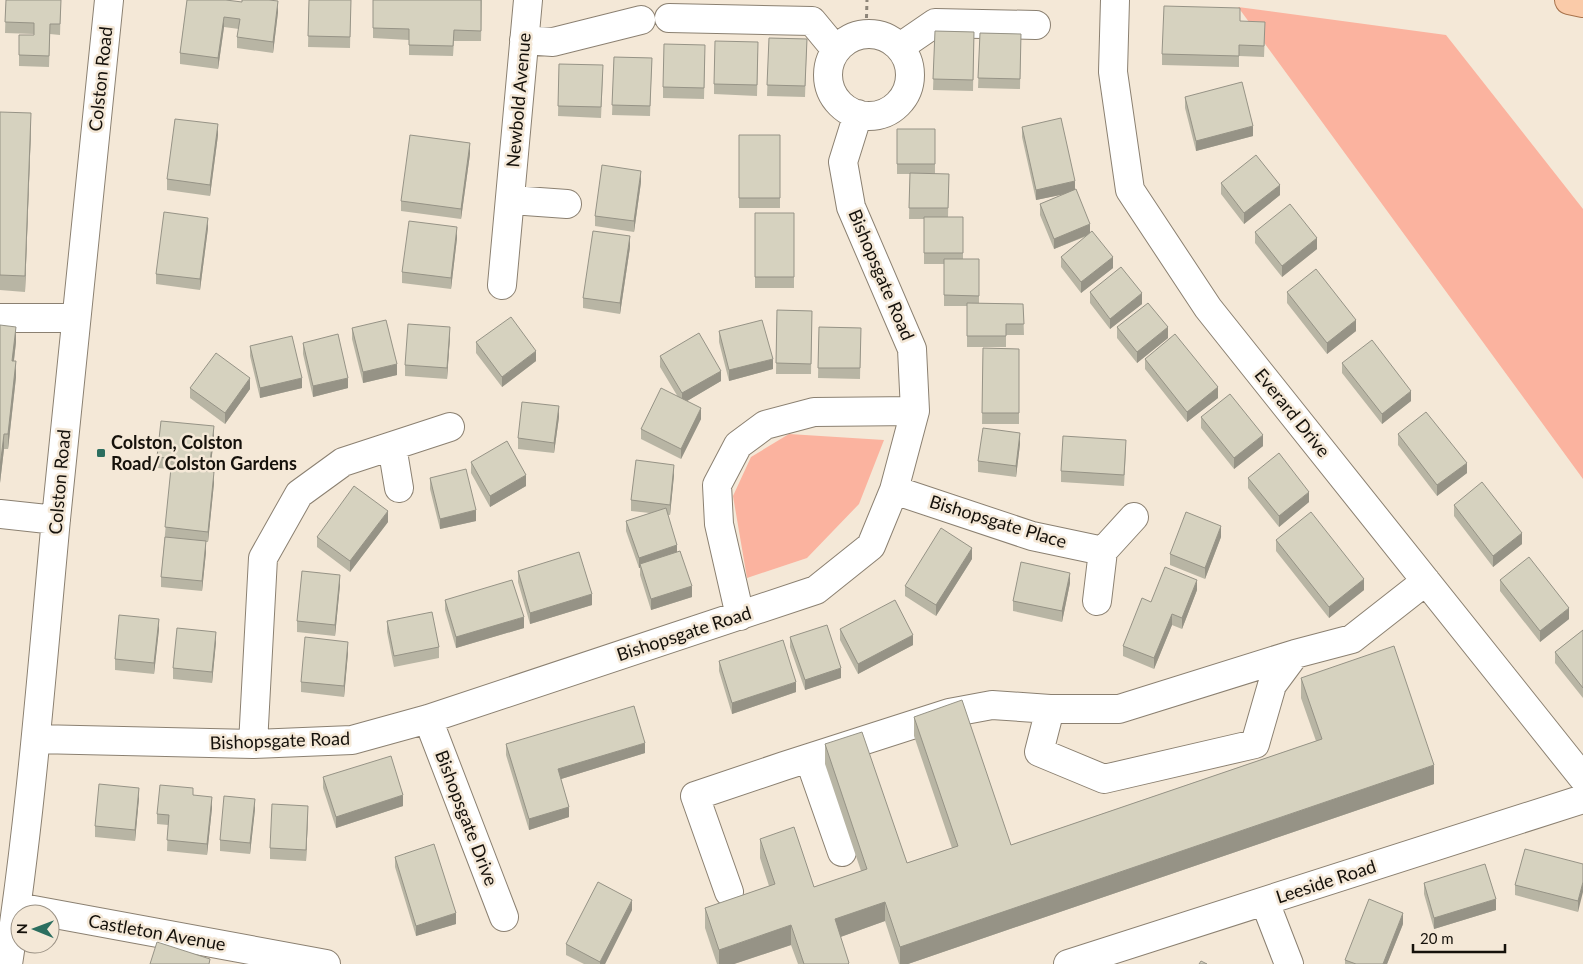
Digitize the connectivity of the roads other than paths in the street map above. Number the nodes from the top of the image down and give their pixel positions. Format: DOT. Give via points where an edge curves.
graph roads {
  1 [pos="110,0"];
  2 [pos="528,0"];
  3 [pos="1115,0"];
  4 [pos="1569,0"];
  5 [pos="1583,3"];
  6 [pos="669,18"];
  7 [pos="641,20"];
  8 [pos="1036,25"];
  9 [pos="524,40"];
  10 [pos="900,47"];
  11 [pos="836,50"];
  12 [pos="858,114"];
  13 [pos="511,200"];
  14 [pos="567,204"];
  15 [pos="502,285"];
  16 [pos="0,318"];
  17 [pos="76,318"];
  18 [pos="915,411"];
  19 [pos="450,426"];
  20 [pos="392,446"];
  21 [pos="399,488"];
  22 [pos="894,490"];
  23 [pos="0,514"];
  24 [pos="1134,517"];
  25 [pos="56,520"];
  26 [pos="1104,551"];
  27 [pos="1426,581"];
  28 [pos="1097,601"];
  29 [pos="740,616"];
  30 [pos="1295,654"];
  31 [pos="1050,709"];
  32 [pos="428,719"];
  33 [pos="36,739"];
  34 [pos="253,744"];
  35 [pos="809,758"];
  36 [pos="1583,778"];
  37 [pos="1583,799"];
  38 [pos="842,852"];
  39 [pos="729,892"];
  40 [pos="1265,902"];
  41 [pos="17,904"];
  42 [pos="60,916"];
  43 [pos="504,917"];
  44 [pos="10,952"];
  45 [pos="8,964"];
  46 [pos="326,964"];
  47 [pos="1068,964"];
  48 [pos="1289,964"];
  1 -- 17 [label="street, Colston Road"];
  2 -- 9 [label="street, Newbold Avenue"];
  3 -- 27 [label="street, Everard Drive" via="1113,72 1130,190 1208,308"];
  4 -- 5 [label="main road"];
  6 -- 11 [label="street" via="812,21"];
  7 -- 9 [label="street" via="553,42"];
  8 -- 10 [label="street" via="936,23"];
  9 -- 13 [label="street, Newbold Avenue"];
  10 -- 11 [label="street" via="888,38 866,34 852,37"];
  10 -- 12 [label="street" via="909,60 908,89 890,110 876,115"];
  11 -- 12 [label="street" via="830,63 830,84 835,98"];
  12 -- 18 [label="street, Bishopsgate Road" via="843,162 850,207 912,349"];
  13 -- 14 [label="street"];
  13 -- 15 [label="street, Newbold Avenue"];
  16 -- 17 [label="street"];
  17 -- 25 [label="street, Colston Road"];
  18 -- 22 [label="street, Bishopsgate Road"];
  18 -- 29 [label="street" via="814,412 764,424 738,445 717,485 719,524"];
  19 -- 20 [label="street"];
  20 -- 21 [label="street"];
  20 -- 34 [label="street" via="342,462 299,494 263,558"];
  22 -- 26 [label="street, Bishopsgate Place" via="1032,536"];
  22 -- 29 [label="street, Bishopsgate Road" via="871,546 816,590"];
  23 -- 25 [label="street"];
  24 -- 26 [label="street"];
  25 -- 33 [label="street, Colston Road"];
  26 -- 28 [label="street"];
  27 -- 30 [label="street" via="1352,640"];
  27 -- 36 [label="street, Everard Drive"];
  29 -- 32 [label="street, Bishopsgate Road"];
  30 -- 31 [label="street" via="1119,709"];
  30 -- 31 [label="street" via="1272,685 1255,744 1104,779 1039,752"];
  31 -- 35 [label="street" via="992,705 949,713"];
  32 -- 34 [label="street, Bishopsgate Road" via="352,740"];
  32 -- 43 [label="street, Bishopsgate Drive"];
  33 -- 34 [label="street, Bishopsgate Road"];
  33 -- 41 [label="street, Colston Road"];
  35 -- 38 [label="street"];
  35 -- 39 [label="street" via="695,796"];
  37 -- 40 [label="street, Leeside Road"];
  40 -- 47 [label="street, Leeside Road"];
  40 -- 48 [label="street"];
  42 -- 46 [label="street, Castleton Avenue"];
  44 -- 45 [label="street, Colston Road"];
}
